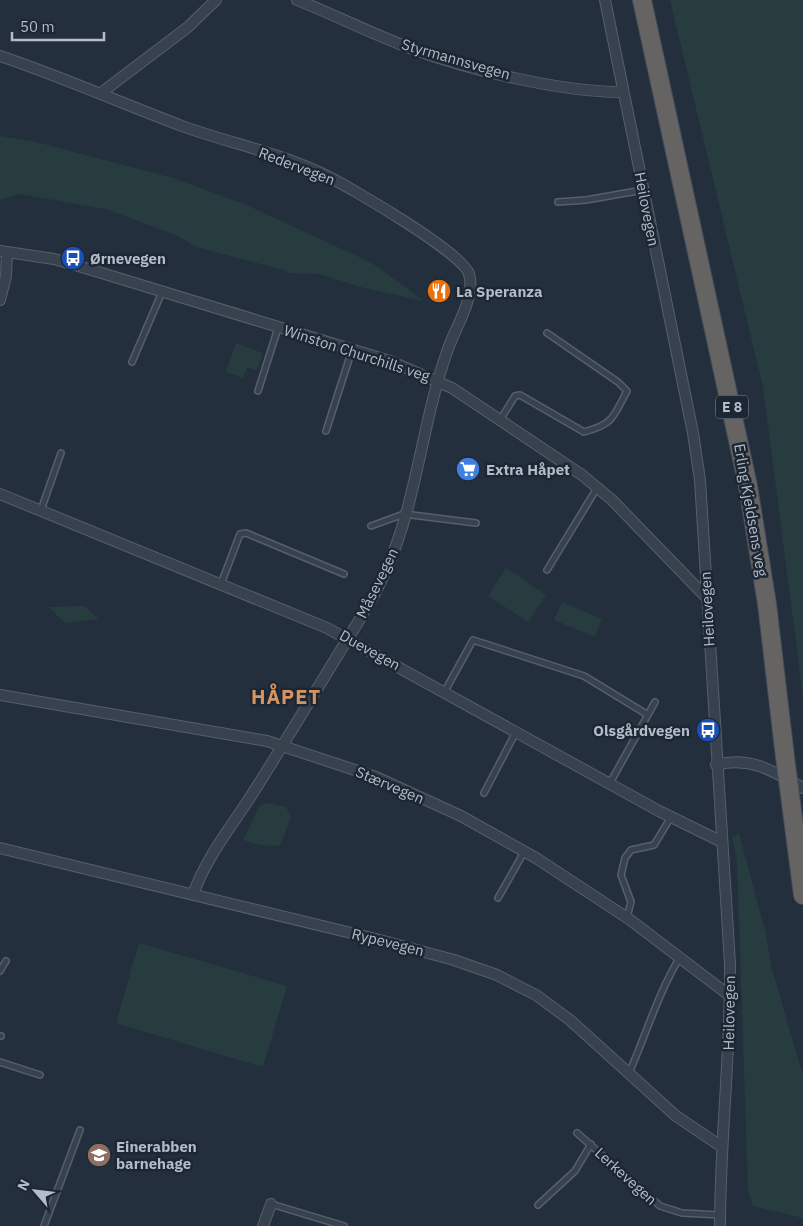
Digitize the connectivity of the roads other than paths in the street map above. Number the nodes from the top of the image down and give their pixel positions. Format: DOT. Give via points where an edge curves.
graph roads {
  1 [pos="216,0"];
  2 [pos="297,0"];
  3 [pos="605,0"];
  4 [pos="642,0"];
  5 [pos="652,0"];
  6 [pos="0,56"];
  7 [pos="657,62"];
  8 [pos="623,92"];
  9 [pos="101,93"];
  10 [pos="643,190"];
  11 [pos="558,202"];
  12 [pos="3,252"];
  13 [pos="162,292"];
  14 [pos="0,300"];
  15 [pos="278,328"];
  16 [pos="547,333"];
  17 [pos="352,350"];
  18 [pos="132,362"];
  19 [pos="438,380"];
  20 [pos="258,391"];
  21 [pos="500,420"];
  22 [pos="326,431"];
  23 [pos="61,453"];
  24 [pos="597,488"];
  25 [pos="0,494"];
  26 [pos="41,510"];
  27 [pos="404,514"];
  28 [pos="476,523"];
  29 [pos="371,526"];
  30 [pos="547,570"];
  31 [pos="344,574"];
  32 [pos="221,584"];
  33 [pos="706,597"];
  34 [pos="347,639"];
  35 [pos="445,691"];
  36 [pos="0,695"];
  37 [pos="655,702"];
  38 [pos="648,715"];
  39 [pos="516,731"];
  40 [pos="282,746"];
  41 [pos="716,765"];
  42 [pos="610,783"];
  43 [pos="803,788"];
  44 [pos="484,793"];
  45 [pos="671,817"];
  46 [pos="722,842"];
  47 [pos="0,848"];
  48 [pos="525,851"];
  49 [pos="193,895"];
  50 [pos="803,895"];
  51 [pos="498,898"];
  52 [pos="627,918"];
  53 [pos="680,957"];
  54 [pos="6,961"];
  55 [pos="0,971"];
  56 [pos="730,996"];
  57 [pos="0,1062"];
  58 [pos="629,1073"];
  59 [pos="40,1076"];
  60 [pos="80,1130"];
  61 [pos="577,1133"];
  62 [pos="591,1144"];
  63 [pos="722,1147"];
  64 [pos="271,1204"];
  65 [pos="538,1205"];
  66 [pos="720,1215"];
  67 [pos="44,1226"];
  68 [pos="263,1226"];
  69 [pos="344,1226"];
  70 [pos="720,1226"];
  1 -- 9 [label="street" via="188,27"];
  2 -- 8 [label="street, Styrmannsvegen" via="395,42 451,61 553,84"];
  3 -- 8 [label="street, Heilovegen"];
  4 -- 7 [label="highway, Erling Kjeldsens veg / E 8"];
  5 -- 7 [label="highway, Erling Kjeldsens veg / E 8"];
  6 -- 9 [label="street, Redervegen"];
  7 -- 50 [label="highway, Erling Kjeldsens veg / E 8, bridge" via="748,486 767,604"];
  8 -- 10 [label="street, Heilovegen"];
  9 -- 19 [label="street, Redervegen" via="181,126 325,175 461,260 469,274 469,292"];
  10 -- 11 [label="lane"];
  10 -- 33 [label="street, Heilovegen" via="697,457"];
  12 -- 13 [label="street, Winston Churchills veg" via="54,259"];
  12 -- 14 [label="street" via="6,276"];
  13 -- 15 [label="street, Winston Churchills veg"];
  13 -- 18 [label="lane"];
  15 -- 17 [label="street, Winston Churchills veg"];
  15 -- 20 [label="lane"];
  16 -- 21 [label="lane" via="627,391 612,419 603,426 584,432 520,395 515,396"];
  17 -- 19 [label="street, Winston Churchills veg"];
  17 -- 22 [label="lane"];
  19 -- 21 [label="street, Winston Churchills veg"];
  19 -- 27 [label="street, Måsevegen"];
  21 -- 24 [label="street, Winston Churchills veg"];
  23 -- 26 [label="lane"];
  24 -- 30 [label="lane"];
  24 -- 33 [label="street, Winston Churchills veg"];
  25 -- 26 [label="street, Duevegen"];
  26 -- 32 [label="street, Duevegen"];
  27 -- 28 [label="lane"];
  27 -- 29 [label="lane"];
  27 -- 34 [label="street, Måsevegen" via="388,565"];
  31 -- 32 [label="lane" via="246,533 240,534"];
  32 -- 34 [label="street, Duevegen"];
  33 -- 41 [label="street, Heilovegen"];
  34 -- 35 [label="street, Duevegen"];
  34 -- 40 [label="street, Måsevegen"];
  35 -- 38 [label="lane" via="473,640 584,676"];
  35 -- 39 [label="street, Duevegen"];
  36 -- 40 [label="street, Stærvegen"];
  37 -- 38 [label="lane"];
  38 -- 42 [label="lane"];
  39 -- 42 [label="street, Duevegen"];
  39 -- 44 [label="lane"];
  40 -- 48 [label="street, Stærvegen" via="376,777 461,816"];
  40 -- 49 [label="street, Måsevegen" via="206,867"];
  41 -- 43 [label="street" via="756,764"];
  41 -- 46 [label="street, Heilovegen"];
  42 -- 45 [label="street, Duevegen"];
  45 -- 46 [label="street, Duevegen"];
  45 -- 52 [label="lane" via="654,845 631,850 625,858 621,875 631,902"];
  46 -- 56 [label="street, Heilovegen"];
  47 -- 49 [label="street, Rypevegen"];
  48 -- 51 [label="lane"];
  48 -- 52 [label="street, Stærvegen"];
  49 -- 58 [label="street, Rypevegen" via="404,946 496,974 552,1006"];
  52 -- 53 [label="street, Stærvegen"];
  53 -- 56 [label="street, Stærvegen"];
  53 -- 58 [label="lane" via="668,977"];
  54 -- 55 [label="lane"];
  56 -- 63 [label="street, Heilovegen"];
  57 -- 59 [label="lane"];
  58 -- 63 [label="street, Rypevegen" via="676,1116"];
  60 -- 67 [label="lane"];
  61 -- 62 [label="lane, Lerkevegen"];
  62 -- 65 [label="lane, Lerkevegen" via="575,1171"];
  62 -- 66 [label="lane, Lerkevegen" via="660,1206 682,1213"];
  63 -- 66 [label="street, Heilovegen"];
  64 -- 68 [label="street"];
  64 -- 69 [label="lane"];
  66 -- 70 [label="street, Heilovegen"];
}
